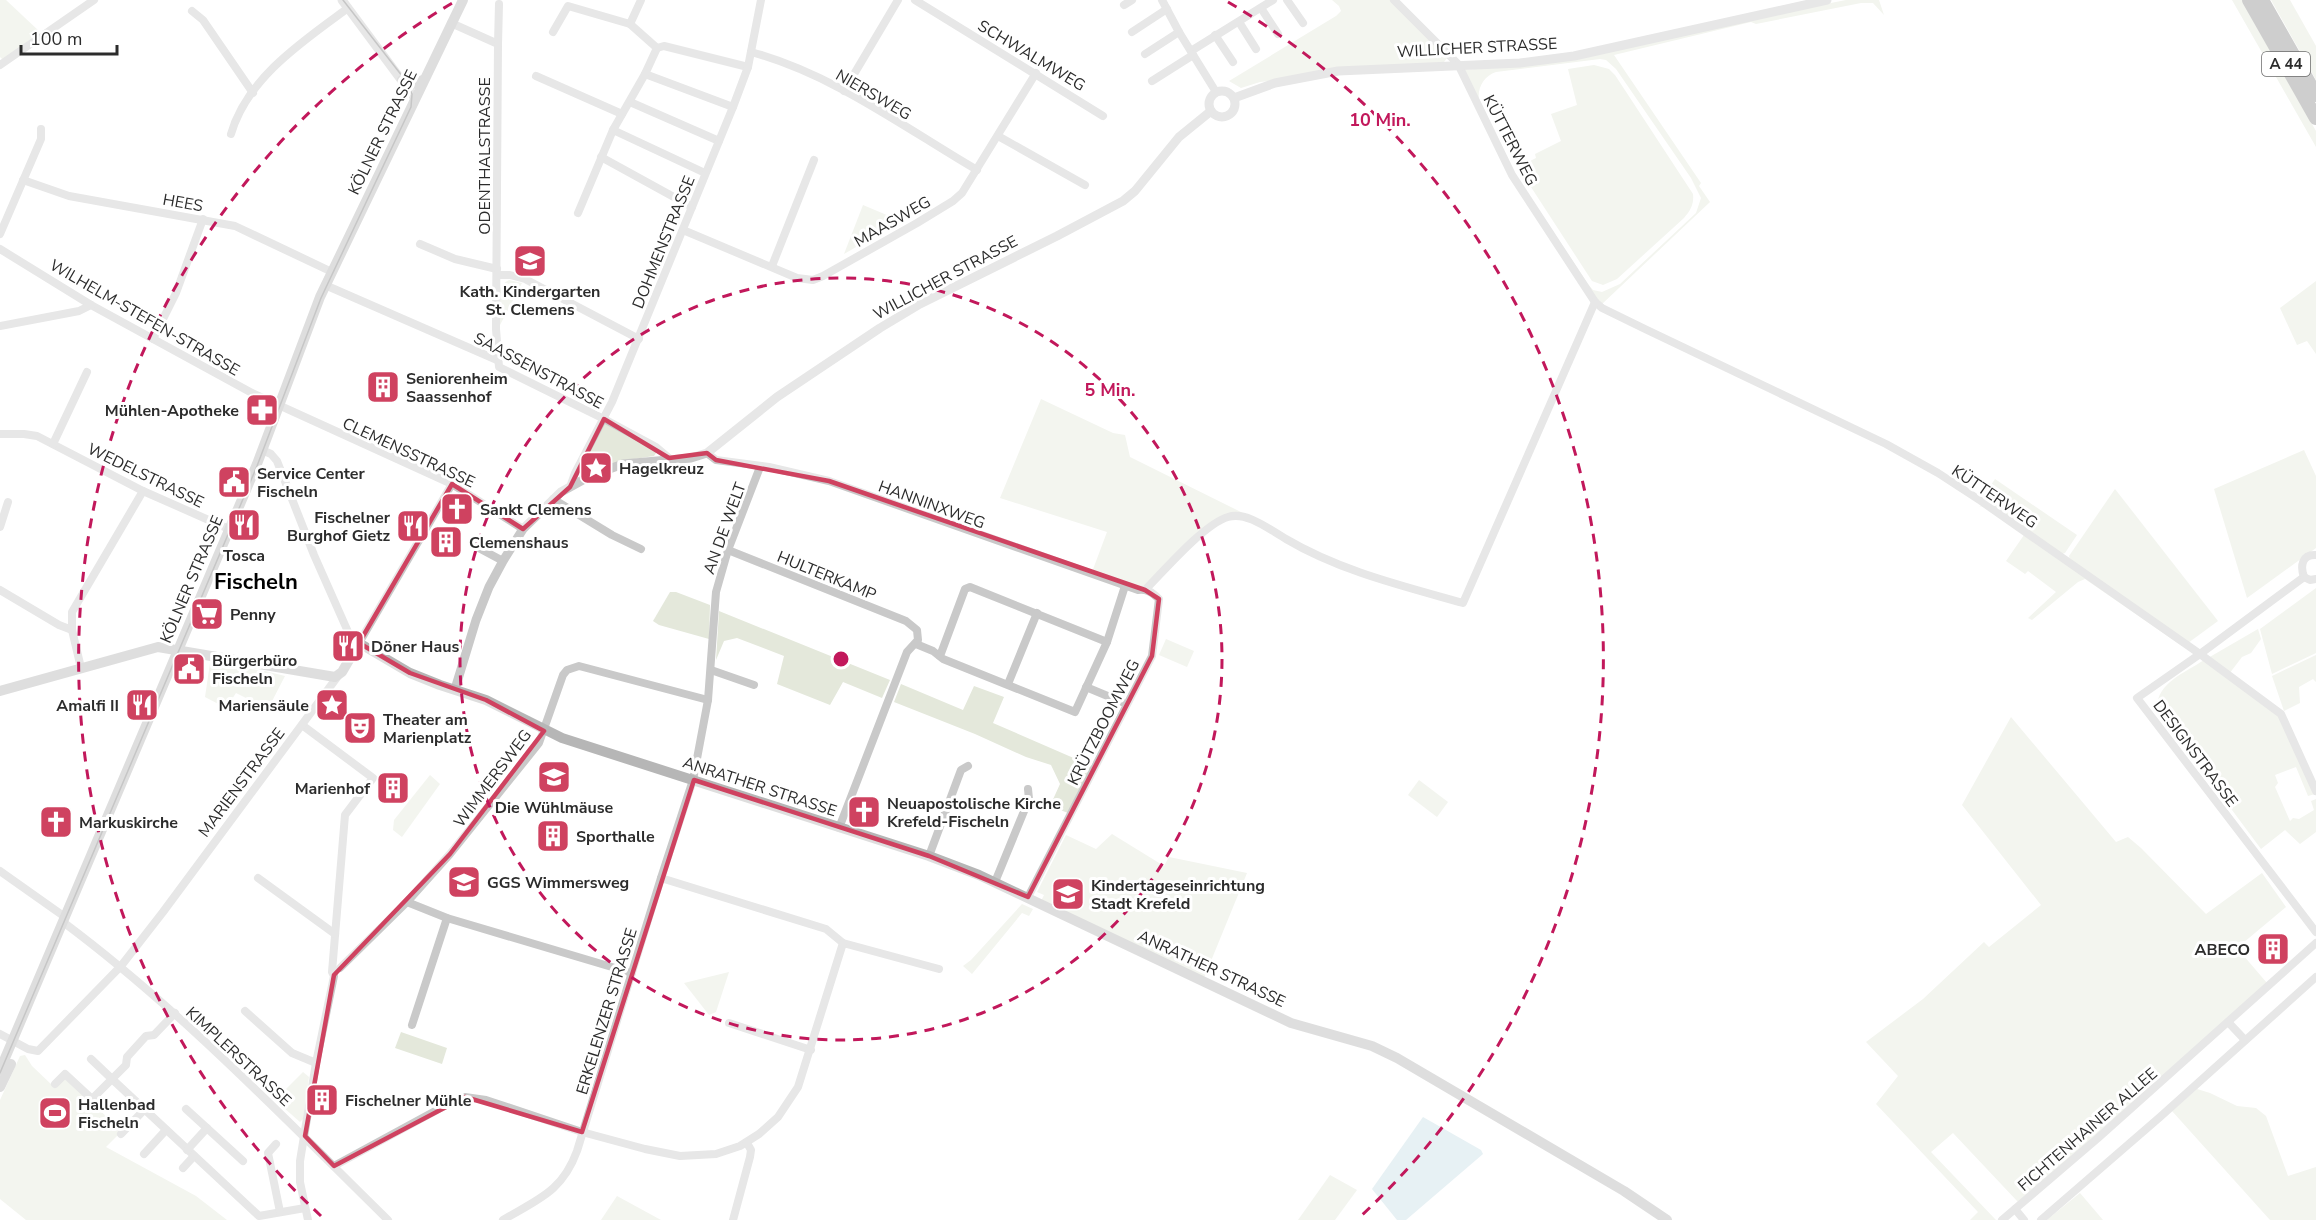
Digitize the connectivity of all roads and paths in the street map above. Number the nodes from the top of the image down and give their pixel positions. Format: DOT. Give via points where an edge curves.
graph roads {
  1 [pos="94,0"];
  2 [pos="463,0"];
  3 [pos="641,0"];
  4 [pos="761,0"];
  5 [pos="898,0"];
  6 [pos="915,0"];
  7 [pos="1162,0"];
  8 [pos="1273,0"];
  9 [pos="1287,0"];
  10 [pos="1394,0"];
  11 [pos="1827,0"];
  12 [pos="2249,0"];
  13 [pos="2262,0"];
  14 [pos="345,4"];
  15 [pos="499,4"];
  16 [pos="1261,8"];
  17 [pos="1167,9"];
  18 [pos="192,11"];
  19 [pos="1239,22"];
  20 [pos="1303,23"];
  21 [pos="451,24"];
  22 [pos="630,24"];
  23 [pos="553,32"];
  24 [pos="1132,32"];
  25 [pos="1179,32"];
  26 [pos="1278,34"];
  27 [pos="1215,35"];
  28 [pos="498,44"];
  29 [pos="657,48"];
  30 [pos="1256,49"];
  31 [pos="751,52"];
  32 [pos="1192,53"];
  33 [pos="1145,54"];
  34 [pos="1233,62"];
  35 [pos="0,64"];
  36 [pos="1458,64"];
  37 [pos="748,67"];
  38 [pos="1036,73"];
  39 [pos="645,74"];
  40 [pos="536,76"];
  41 [pos="402,80"];
  42 [pos="423,80"];
  43 [pos="1152,81"];
  44 [pos="844,91"];
  45 [pos="1216,92"];
  46 [pos="253,93"];
  47 [pos="2316,96"];
  48 [pos="414,97"];
  49 [pos="1234,98"];
  50 [pos="630,102"];
  51 [pos="733,107"];
  52 [pos="1211,111"];
  53 [pos="622,114"];
  54 [pos="1103,116"];
  55 [pos="2316,118"];
  56 [pos="41,129"];
  57 [pos="613,130"];
  58 [pos="231,134"];
  59 [pos="998,136"];
  60 [pos="720,141"];
  61 [pos="601,157"];
  62 [pos="814,160"];
  63 [pos="977,170"];
  64 [pos="705,172"];
  65 [pos="23,180"];
  66 [pos="1085,185"];
  67 [pos="692,207"];
  68 [pos="578,213"];
  69 [pos="203,219"];
  70 [pos="683,230"];
  71 [pos="0,234"];
  72 [pos="420,244"];
  73 [pos="0,249"];
  74 [pos="772,266"];
  75 [pos="332,272"];
  76 [pos="497,272"];
  77 [pos="326,285"];
  78 [pos="1595,302"];
  79 [pos="91,305"];
  80 [pos="0,326"];
  81 [pos="153,339"];
  82 [pos="639,339"];
  83 [pos="497,360"];
  84 [pos="87,372"];
  85 [pos="279,406"];
  86 [pos="604,419"];
  87 [pos="0,434"];
  88 [pos="53,444"];
  89 [pos="262,450"];
  90 [pos="707,453"];
  91 [pos="669,458"];
  92 [pos="760,467"];
  93 [pos="452,483"];
  94 [pos="574,484"];
  95 [pos="142,491"];
  96 [pos="553,499"];
  97 [pos="8,502"];
  98 [pos="0,527"];
  99 [pos="229,529"];
  100 [pos="523,529"];
  101 [pos="475,546"];
  102 [pos="641,549"];
  103 [pos="728,550"];
  104 [pos="2316,555"];
  105 [pos="503,561"];
  106 [pos="2304,577"];
  107 [pos="2316,579"];
  108 [pos="1125,586"];
  109 [pos="0,590"];
  110 [pos="1145,590"];
  111 [pos="1037,613"];
  112 [pos="72,630"];
  113 [pos="1107,642"];
  114 [pos="359,643"];
  115 [pos="916,644"];
  116 [pos="177,650"];
  117 [pos="2200,654"];
  118 [pos="940,656"];
  119 [pos="81,668"];
  120 [pos="711,670"];
  121 [pos="338,675"];
  122 [pos="1008,684"];
  123 [pos="754,685"];
  124 [pos="1086,687"];
  125 [pos="454,689"];
  126 [pos="0,691"];
  127 [pos="708,700"];
  128 [pos="1122,702"];
  129 [pos="302,725"];
  130 [pos="544,730"];
  131 [pos="968,765"];
  132 [pos="693,780"];
  133 [pos="1028,789"];
  134 [pos="2316,791"];
  135 [pos="839,828"];
  136 [pos="929,856"];
  137 [pos="0,871"];
  138 [pos="258,878"];
  139 [pos="661,878"];
  140 [pos="995,882"];
  141 [pos="1028,897"];
  142 [pos="407,902"];
  143 [pos="447,918"];
  144 [pos="64,919"];
  145 [pos="2316,932"];
  146 [pos="335,934"];
  147 [pos="843,943"];
  148 [pos="2316,943"];
  149 [pos="121,966"];
  150 [pos="939,969"];
  151 [pos="336,971"];
  152 [pos="632,973"];
  153 [pos="2316,977"];
  154 [pos="245,1011"];
  155 [pos="175,1013"];
  156 [pos="2228,1022"];
  157 [pos="729,1023"];
  158 [pos="412,1025"];
  159 [pos="0,1034"];
  160 [pos="2245,1040"];
  161 [pos="15,1043"];
  162 [pos="811,1050"];
  163 [pos="91,1059"];
  164 [pos="316,1063"];
  165 [pos="0,1070"];
  166 [pos="112,1079"];
  167 [pos="55,1084"];
  168 [pos="0,1087"];
  169 [pos="186,1109"];
  170 [pos="144,1110"];
  171 [pos="207,1128"];
  172 [pos="166,1130"];
  173 [pos="582,1132"];
  174 [pos="121,1134"];
  175 [pos="305,1136"];
  176 [pos="747,1143"];
  177 [pos="276,1144"];
  178 [pos="187,1150"];
  179 [pos="144,1154"];
  180 [pos="194,1156"];
  181 [pos="243,1161"];
  182 [pos="334,1166"];
  183 [pos="183,1168"];
  184 [pos="305,1208"];
  185 [pos="2015,1209"];
  186 [pos="280,1212"];
  187 [pos="308,1220"];
  188 [pos="388,1220"];
  189 [pos="503,1220"];
  190 [pos="734,1220"];
  191 [pos="1667,1220"];
  192 [pos="2002,1220"];
  193 [pos="2024,1220"];
  194 [pos="2041,1220"];
  1 -- 35 [label="street"];
  2 -- 21 [label="main road, KÖLNER STRASSE"];
  3 -- 22 [label="street"];
  4 -- 31 [label="street, DOHMENSTRASSE"];
  5 -- 44 [label="street"];
  6 -- 38 [label="street, SCHWALMWEG"];
  7 -- 17 [label="street"];
  8 -- 16 [label="street"];
  9 -- 20 [label="street"];
  10 -- 36 [label="street, KÜTTERWEG"];
  11 -- 36 [label="street, WILLICHER STRASSE" via="1574,56 1520,63"];
  12 -- 55 [label="highway, A 44"];
  13 -- 47 [label="highway, A 44"];
  14 -- 41 [label="street"];
  14 -- 46 [label="street" via="289,53"];
  15 -- 28 [label="street, ODENTHALSTRASSE"];
  16 -- 19 [label="street"];
  16 -- 26 [label="street"];
  17 -- 24 [label="street"];
  17 -- 25 [label="street"];
  18 -- 46 [label="street" via="203,20"];
  19 -- 27 [label="street"];
  19 -- 30 [label="street"];
  21 -- 28 [label="street"];
  21 -- 42 [label="main road, KÖLNER STRASSE"];
  22 -- 23 [label="street" via="567,6"];
  22 -- 29 [label="street"];
  25 -- 32 [label="street"];
  25 -- 33 [label="street"];
  27 -- 32 [label="street"];
  27 -- 34 [label="street"];
  28 -- 76 [label="street, ODENTHALSTRASSE"];
  29 -- 37 [label="street" via="664,46"];
  29 -- 39 [label="street"];
  31 -- 37 [label="street, DOHMENSTRASSE"];
  31 -- 44 [label="street, NIERSWEG" via="783,62"];
  32 -- 43 [label="street"];
  32 -- 45 [label="street"];
  36 -- 49 [label="street, WILLICHER STRASSE" via="1329,72 1275,83"];
  36 -- 78 [label="street, KÜTTERWEG" via="1512,175"];
  37 -- 51 [label="street, DOHMENSTRASSE"];
  38 -- 54 [label="street, SCHWALMWEG"];
  38 -- 59 [label="street, MAASWEG"];
  39 -- 50 [label="street"];
  39 -- 51 [label="street"];
  40 -- 53 [label="street"];
  41 -- 42 [label="main road" via="413,84"];
  41 -- 48 [label="street"];
  42 -- 48 [label="main road, KÖLNER STRASSE"];
  44 -- 63 [label="street, NIERSWEG"];
  45 -- 49 [label="street" via="1226,91"];
  45 -- 52 [label="street" via="1209,100"];
  46 -- 58 [label="street" via="236,118"];
  48 -- 75 [label="main road, KÖLNER STRASSE"];
  49 -- 52 [label="street" via="1235,108 1230,115 1217,116"];
  50 -- 53 [label="street"];
  50 -- 60 [label="street"];
  51 -- 60 [label="street, DOHMENSTRASSE"];
  52 -- 90 [label="street, WILLICHER STRASSE" via="1179,136 1123,201 880,328 777,397"];
  53 -- 57 [label="street"];
  56 -- 65 [label="street" via="41,139"];
  57 -- 61 [label="street"];
  57 -- 64 [label="street"];
  59 -- 63 [label="street, MAASWEG"];
  59 -- 66 [label="street"];
  60 -- 64 [label="street, DOHMENSTRASSE"];
  61 -- 67 [label="street"];
  61 -- 68 [label="street"];
  62 -- 74 [label="street"];
  63 -- 74 [label="street, MAASWEG" via="953,201 823,276 797,279"];
  64 -- 67 [label="street, DOHMENSTRASSE"];
  65 -- 69 [label="street, HEES" via="86,200"];
  65 -- 71 [label="street"];
  67 -- 70 [label="street, DOHMENSTRASSE"];
  69 -- 75 [label="street, HEES" via="236,226"];
  69 -- 81 [label="street" via="176,293"];
  70 -- 74 [label="street, MAASWEG"];
  70 -- 82 [label="street, DOHMENSTRASSE"];
  72 -- 76 [label="street"];
  73 -- 79 [label="street, WILHELM-STEFEN-STRASSE"];
  75 -- 77 [label="main road, KÖLNER STRASSE"];
  76 -- 82 [label="street" via="525,279"];
  76 -- 83 [label="street, ODENTHALSTRASSE"];
  77 -- 83 [label="street, SAASSENSTRASSE"];
  77 -- 85 [label="main road, KÖLNER STRASSE"];
  78 -- 110 [label="street" via="1463,603 1336,564 1259,523 1235,516 1212,525"];
  78 -- 117 [label="street, KÜTTERWEG" via="1938,473"];
  79 -- 80 [label="street" via="79,311"];
  79 -- 81 [label="street, WILHELM-STEFEN-STRASSE"];
  81 -- 85 [label="street, WILHELM-STEFEN-STRASSE"];
  82 -- 86 [label="street, DOHMENSTRASSE"];
  83 -- 86 [label="street, SAASSENSTRASSE" via="499,367"];
  84 -- 88 [label="street"];
  85 -- 89 [label="main road, KÖLNER STRASSE"];
  85 -- 93 [label="street, CLEMENSSTRASSE"];
  86 -- 91 [label="street, SAASSENSTRASSE"];
  86 -- 94 [label="street, DOHMENSTRASSE" via="575,473"];
  87 -- 88 [label="street, WEDELSTRASSE" via="31,435"];
  88 -- 95 [label="street, WEDELSTRASSE"];
  89 -- 99 [label="main road, KÖLNER STRASSE"];
  89 -- 114 [label="street, ANRATHER STRASSE" via="277,461 349,634"];
  90 -- 91 [label="street, WILLICHER STRASSE"];
  90 -- 92 [label="street, HANNINXWEG" via="716,460"];
  91 -- 94 [label="street, WILLICHER STRASSE" via="623,464"];
  92 -- 103 [label="street, AN DE WELT"];
  92 -- 108 [label="street, HANNINXWEG" via="829,481"];
  93 -- 100 [label="street, CLEMENSSTRASSE"];
  93 -- 114 [label="street, MARIENSTRASSE"];
  94 -- 96 [label="street, WILLICHER STRASSE"];
  95 -- 99 [label="street, WEDELSTRASSE"];
  95 -- 112 [label="street" via="76,603 70,616"];
  96 -- 100 [label="street, WILLICHER STRASSE"];
  96 -- 102 [label="street"];
  97 -- 98 [label="street"];
  99 -- 116 [label="main road, KÖLNER STRASSE"];
  100 -- 105 [label="street, WILLICHER STRASSE"];
  101 -- 105 [label="street"];
  103 -- 115 [label="street, HULTERKAMP" via="906,621 915,627"];
  103 -- 120 [label="street, AN DE WELT" via="716,592"];
  104 -- 106 [label="street, DESIGNSTRASSE" via="2303,561"];
  105 -- 125 [label="street, WILLICHER STRASSE" via="476,620"];
  106 -- 107 [label="street"];
  106 -- 117 [label="street, DESIGNSTRASSE"];
  108 -- 110 [label="street, HANNINXWEG"];
  108 -- 113 [label="street"];
  109 -- 112 [label="street"];
  110 -- 141 [label="street, KRÜTZBOOMWEG" via="1154,593 1160,603 1152,656"];
  111 -- 113 [label="street"];
  111 -- 118 [label="street" via="968,588"];
  111 -- 122 [label="street"];
  112 -- 119 [label="street"];
  113 -- 124 [label="street"];
  114 -- 121 [label="main road, MARIENSTRASSE"];
  114 -- 125 [label="main road, ANRATHER STRASSE" via="410,673"];
  115 -- 118 [label="street"];
  115 -- 135 [label="street" via="907,652"];
  116 -- 119 [label="main road" via="151,648"];
  116 -- 121 [label="main road"];
  116 -- 144 [label="main road, KÖLNER STRASSE"];
  117 -- 134 [label="street, KÜTTERWEG" via="2281,714"];
  117 -- 145 [label="street, DESIGNSTRASSE" via="2137,698"];
  118 -- 122 [label="street"];
  119 -- 126 [label="main road"];
  120 -- 123 [label="street"];
  120 -- 127 [label="street, AN DE WELT"];
  121 -- 129 [label="street, MARIENSTRASSE"];
  122 -- 124 [label="street" via="1075,712"];
  124 -- 128 [label="street"];
  125 -- 130 [label="main road, ANRATHER STRASSE" via="486,700"];
  127 -- 130 [label="street, WIMMERSWEG" via="573,667 563,675"];
  127 -- 132 [label="street, AN DE WELT"];
  129 -- 146 [label="street" via="373,778 345,815"];
  129 -- 149 [label="street, MARIENSTRASSE"];
  130 -- 132 [label="main road, ANRATHER STRASSE"];
  130 -- 142 [label="street, WIMMERSWEG" via="539,743 495,800"];
  131 -- 136 [label="street" via="962,770"];
  132 -- 135 [label="main road, ANRATHER STRASSE"];
  132 -- 139 [label="street, ERKELENZER STRASSE"];
  133 -- 140 [label="street" via="1029,799"];
  135 -- 136 [label="main road, ANRATHER STRASSE"];
  136 -- 140 [label="main road, ANRATHER STRASSE"];
  137 -- 144 [label="street, KIMPLERSTRASSE"];
  138 -- 146 [label="street"];
  139 -- 147 [label="street" via="826,929"];
  139 -- 152 [label="street, ERKELENZER STRASSE"];
  140 -- 141 [label="main road, ANRATHER STRASSE"];
  141 -- 191 [label="main road, ANRATHER STRASSE" via="1291,1023 1372,1046 1397,1058"];
  142 -- 143 [label="street"];
  142 -- 151 [label="street, WIMMERSWEG"];
  143 -- 152 [label="street"];
  143 -- 158 [label="street"];
  144 -- 149 [label="street, KIMPLERSTRASSE"];
  144 -- 161 [label="main road, KÖLNER STRASSE"];
  146 -- 151 [label="street"];
  147 -- 150 [label="street"];
  147 -- 162 [label="street"];
  148 -- 156 [label="street, FICHTENHAINER ALLEE"];
  149 -- 155 [label="street, KIMPLERSTRASSE"];
  149 -- 161 [label="street, MARIENSTRASSE" via="41,1048 34,1052"];
  151 -- 164 [label="street"];
  152 -- 173 [label="street, ERKELENZER STRASSE"];
  153 -- 160 [label="street"];
  154 -- 164 [label="street" via="292,1053"];
  155 -- 166 [label="street" via="154,1035 146,1036"];
  155 -- 175 [label="street, KIMPLERSTRASSE"];
  156 -- 160 [label="street"];
  156 -- 185 [label="street, FICHTENHAINER ALLEE"];
  157 -- 162 [label="street"];
  159 -- 161 [label="street"];
  160 -- 194 [label="street"];
  161 -- 165 [label="main road, KÖLNER STRASSE"];
  161 -- 168 [label="main road, KÖLNER STRASSE"];
  162 -- 176 [label="street" via="798,1087 785,1108"];
  163 -- 166 [label="street"];
  164 -- 175 [label="street"];
  166 -- 167 [label="street" via="93,1099 65,1074"];
  166 -- 170 [label="street"];
  169 -- 171 [label="street"];
  170 -- 172 [label="street"];
  170 -- 174 [label="street"];
  171 -- 178 [label="street"];
  171 -- 181 [label="street"];
  172 -- 178 [label="street"];
  172 -- 179 [label="street"];
  173 -- 176 [label="street" via="680,1156 723,1153"];
  173 -- 182 [label="street" via="486,1100 465,1097"];
  173 -- 189 [label="street, ERKELENZER STRASSE" via="572,1166 562,1182"];
  175 -- 182 [label="street, KIMPLERSTRASSE"];
  175 -- 184 [label="street" via="300,1161"];
  176 -- 190 [label="street" via="750,1157"];
  177 -- 186 [label="street" via="268,1154"];
  178 -- 180 [label="street"];
  180 -- 183 [label="street"];
  180 -- 186 [label="street" via="259,1216"];
  182 -- 188 [label="street, KIMPLERSTRASSE"];
  184 -- 186 [label="street"];
  184 -- 187 [label="street"];
  185 -- 192 [label="street, FICHTENHAINER ALLEE"];
  185 -- 193 [label="street"];
}
